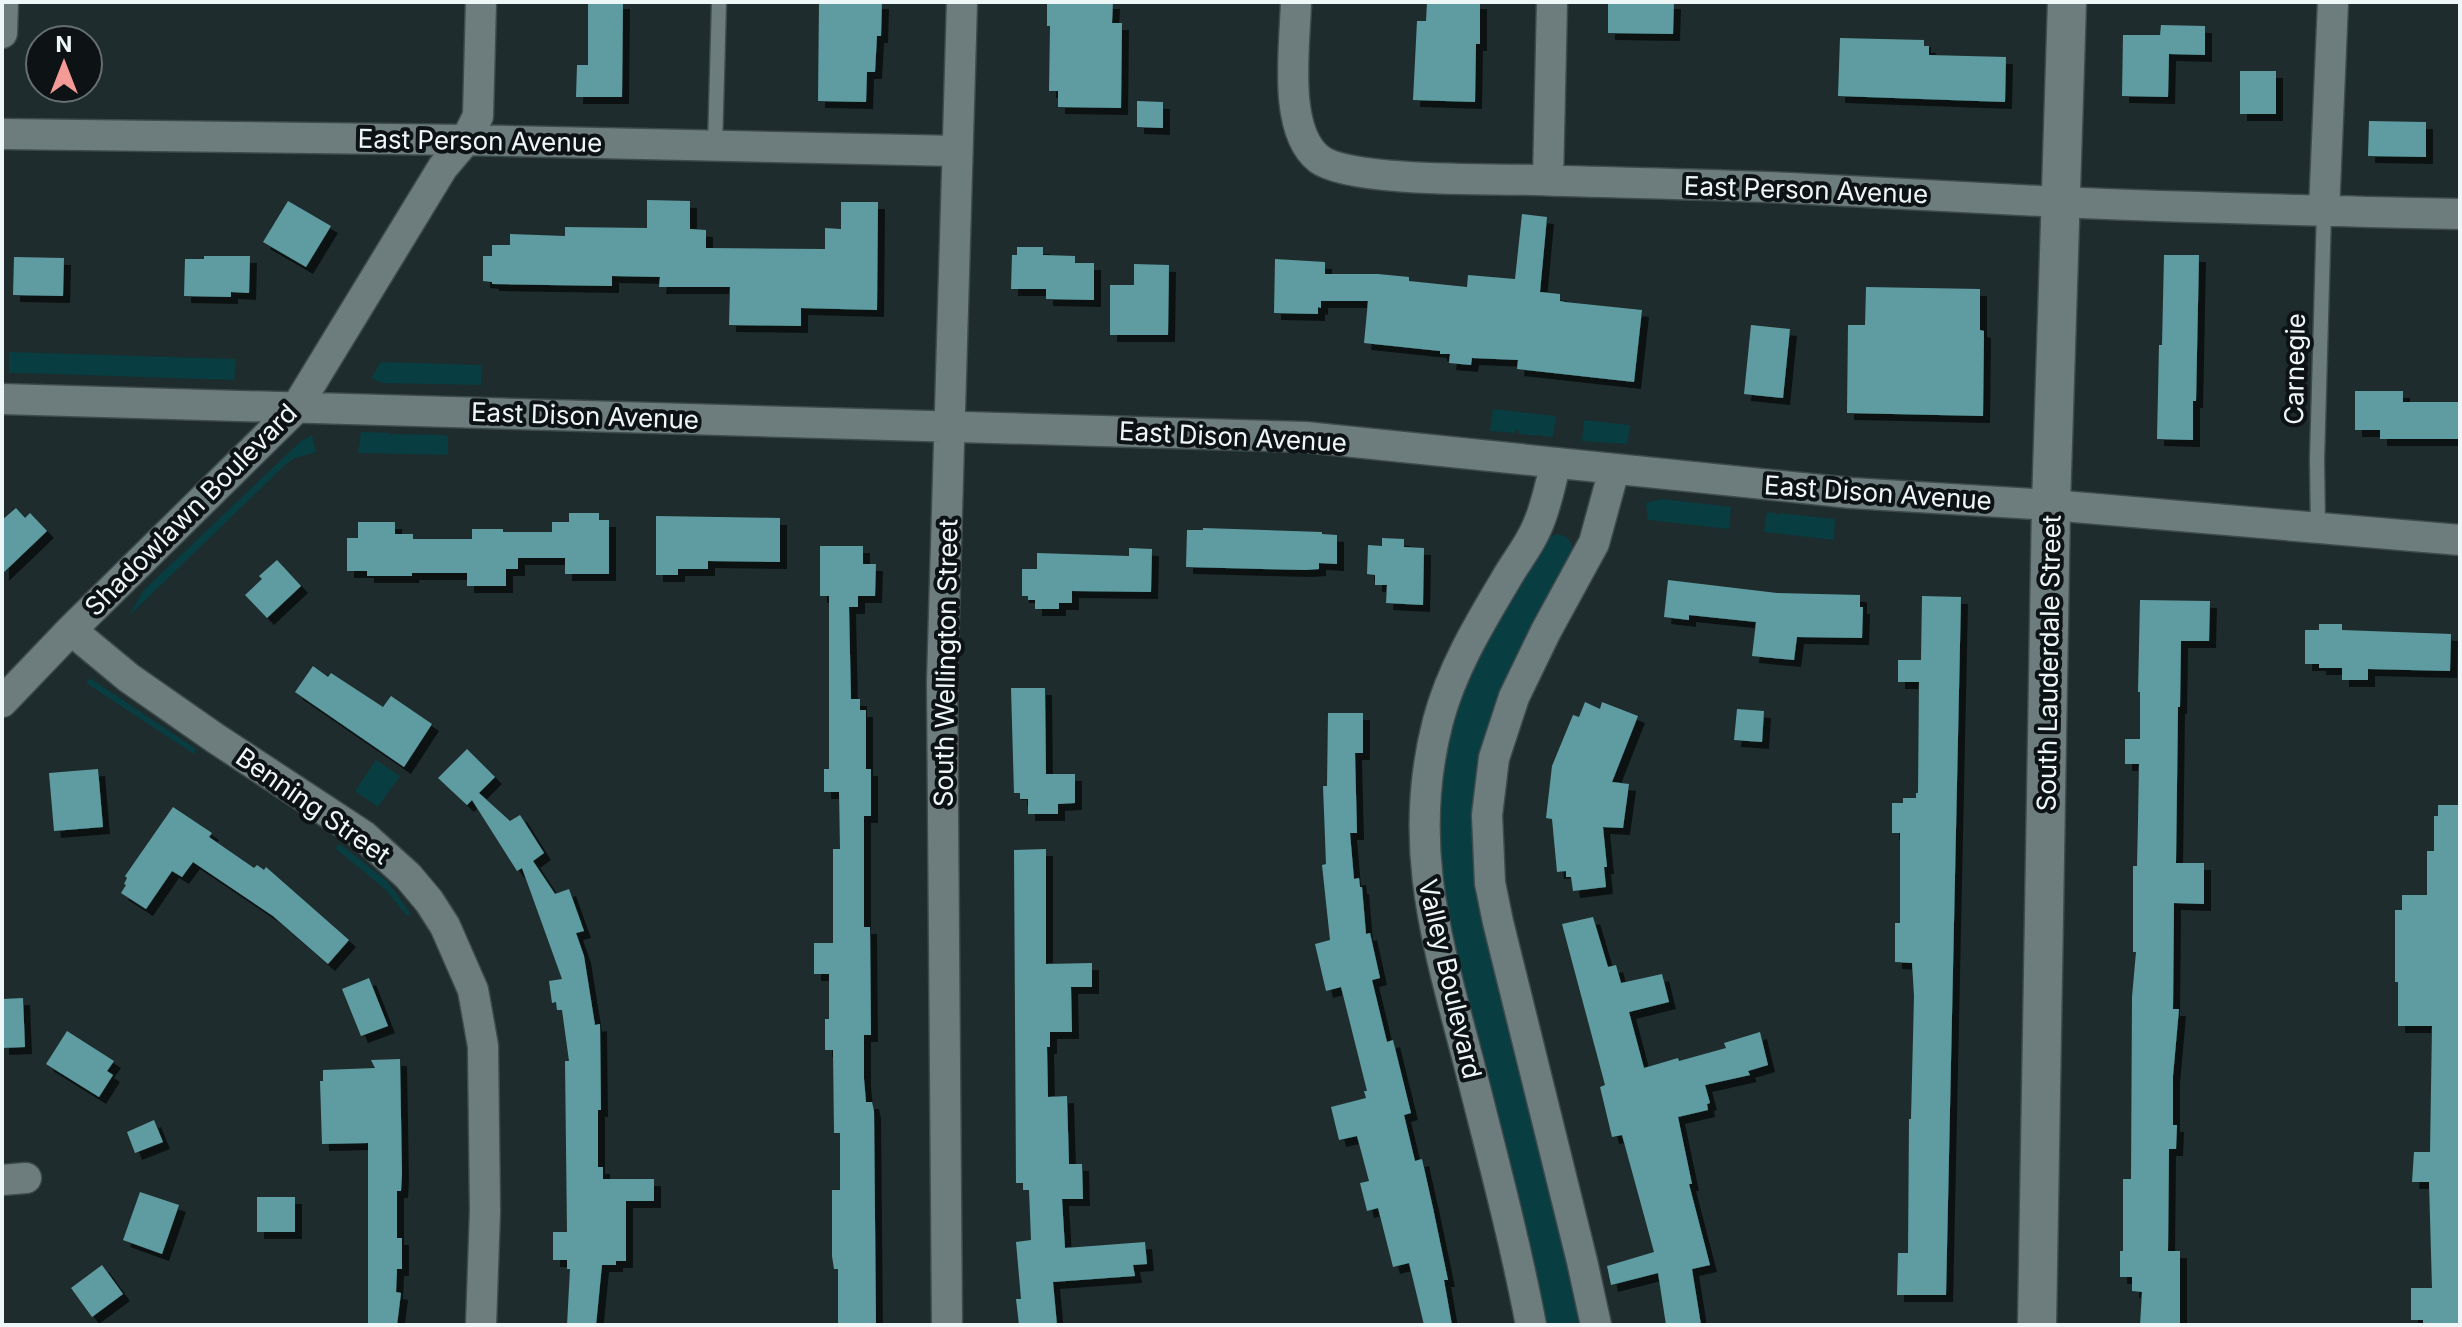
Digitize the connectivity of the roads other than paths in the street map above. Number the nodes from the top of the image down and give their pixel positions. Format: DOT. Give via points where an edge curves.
graph roads {
  1 [pos="3,2"];
  2 [pos="481,2"];
  3 [pos="719,2"];
  4 [pos="962,2"];
  5 [pos="1296,2"];
  6 [pos="1552,2"];
  7 [pos="2067,2"];
  8 [pos="2333,2"];
  9 [pos="2,33"];
  10 [pos="2,134"];
  11 [pos="466,140"];
  12 [pos="715,146"];
  13 [pos="957,151"];
  14 [pos="1548,180"];
  15 [pos="2062,202"];
  16 [pos="2324,211"];
  17 [pos="2460,214"];
  18 [pos="2,399"];
  19 [pos="296,408"];
  20 [pos="950,426"];
  21 [pos="1556,463"];
  22 [pos="1614,470"];
  23 [pos="2051,505"];
  24 [pos="2318,528"];
  25 [pos="2460,540"];
  26 [pos="71,630"];
  27 [pos="2,702"];
  28 [pos="481,1325"];
  29 [pos="947,1325"];
  30 [pos="1531,1325"];
  31 [pos="1596,1325"];
  32 [pos="2037,1325"];
  1 -- 9 [label="street"];
  2 -- 11 [label="street, Shadowlawn Boulevard" via="478,116"];
  3 -- 12 [label="lane"];
  4 -- 13 [label="street, South Wellington Street"];
  5 -- 14 [label="street, East Person Avenue" via="1297,124 1307,147 1321,160 1377,174"];
  6 -- 14 [label="street"];
  7 -- 15 [label="street, South Lauderdale Street"];
  8 -- 16 [label="street"];
  10 -- 11 [label="street, East Person Avenue"];
  11 -- 12 [label="street, East Person Avenue"];
  11 -- 19 [label="street, Shadowlawn Boulevard" via="443,167"];
  12 -- 13 [label="street, East Person Avenue"];
  13 -- 20 [label="street, South Wellington Street"];
  14 -- 15 [label="street, East Person Avenue"];
  15 -- 16 [label="street, East Person Avenue"];
  15 -- 23 [label="street, South Lauderdale Street"];
  16 -- 17 [label="street, East Person Avenue"];
  16 -- 24 [label="lane, Carnegie"];
  18 -- 19 [label="street, East Dison Avenue"];
  19 -- 20 [label="street, East Dison Avenue"];
  19 -- 26 [label="street, Shadowlawn Boulevard"];
  20 -- 21 [label="street, East Dison Avenue" via="1305,437"];
  20 -- 29 [label="street, South Wellington Street" via="942,682"];
  21 -- 22 [label="street, East Dison Avenue"];
  21 -- 30 [label="street, Valley Boulevard" via="1538,527 1470,640 1442,708 1428,771 1424,844 1437,939"];
  22 -- 23 [label="street, East Dison Avenue" via="1851,493"];
  22 -- 31 [label="street" via="1594,543 1514,697 1494,758 1487,815 1498,922"];
  23 -- 24 [label="street, East Dison Avenue"];
  23 -- 32 [label="street, South Lauderdale Street"];
  24 -- 25 [label="street, East Dison Avenue"];
  26 -- 27 [label="street, Shadowlawn Boulevard"];
  26 -- 28 [label="street, Benning Street" via="129,678 364,836 408,876 445,926 473,990 483,1046"];
}
